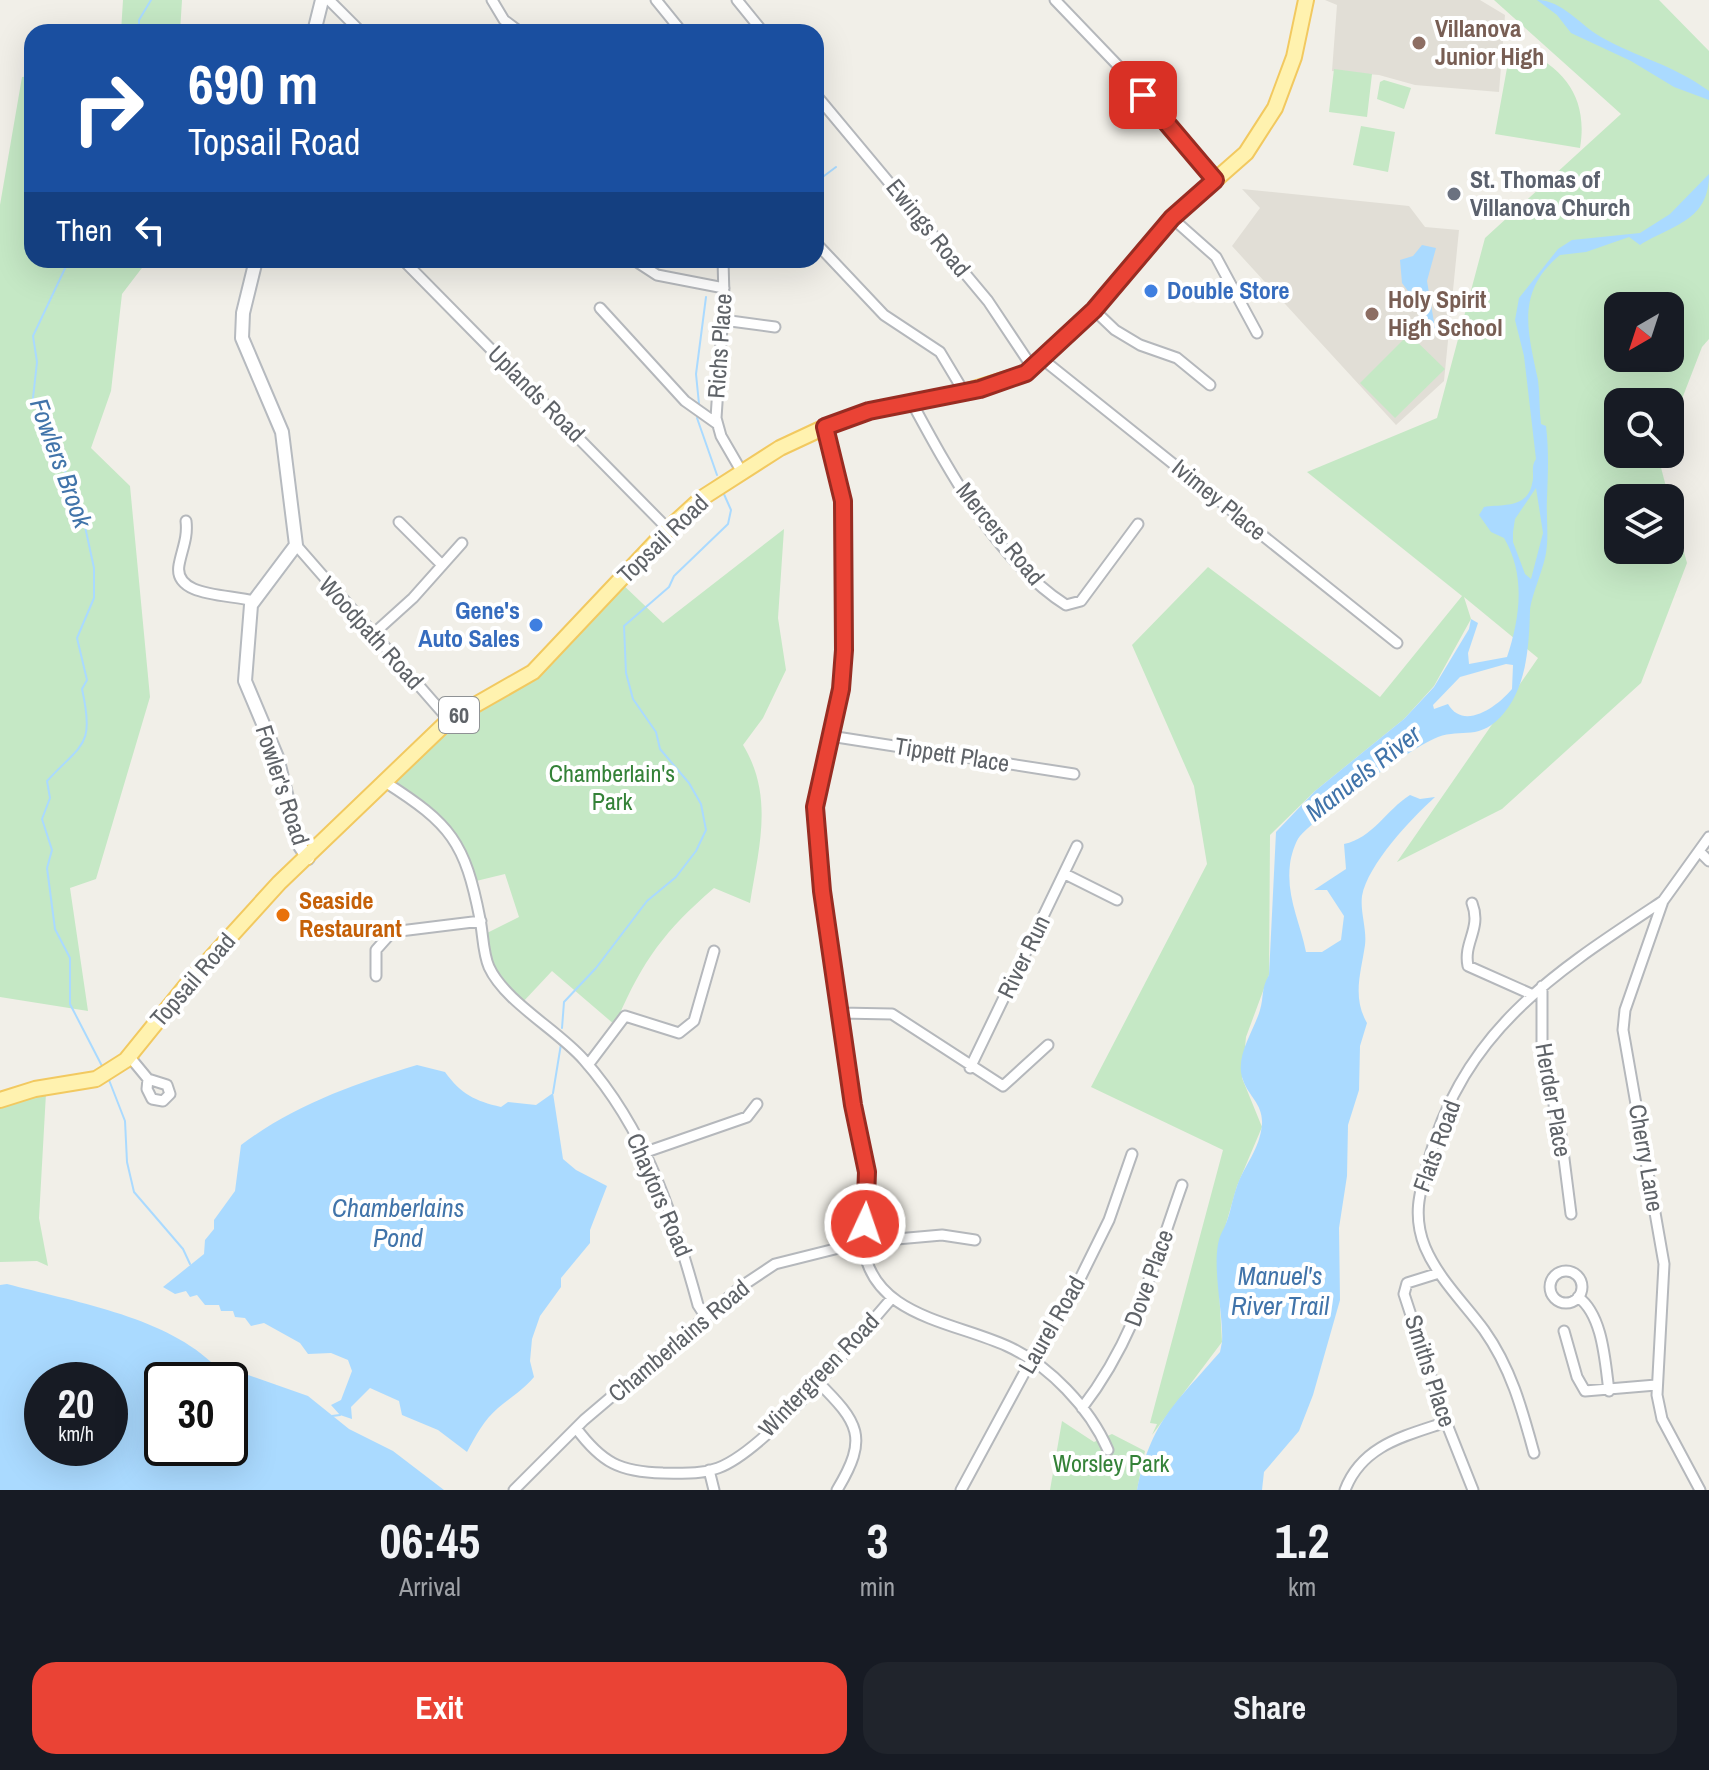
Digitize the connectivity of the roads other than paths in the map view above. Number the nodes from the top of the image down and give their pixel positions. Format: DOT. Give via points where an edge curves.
graph roads {
  1 [pos="322,0"];
  2 [pos="329,0"];
  3 [pos="492,0"];
  4 [pos="656,0"];
  5 [pos="737,0"];
  6 [pos="1055,0"];
  7 [pos="1306,0"];
  8 [pos="316,24"];
  9 [pos="353,24"];
  10 [pos="509,24"];
  11 [pos="676,24"];
  12 [pos="756,24"];
  13 [pos="824,105"];
  14 [pos="1215,180"];
  15 [pos="1172,218"];
  16 [pos="824,251"];
  17 [pos="254,268"];
  18 [pos="411,268"];
  19 [pos="646,268"];
  20 [pos="723,268"];
  21 [pos="724,288"];
  22 [pos="600,308"];
  23 [pos="1094,310"];
  24 [pos="723,320"];
  25 [pos="775,327"];
  26 [pos="1257,333"];
  27 [pos="1036,362"];
  28 [pos="1210,385"];
  29 [pos="964,392"];
  30 [pos="911,401"];
  31 [pos="716,423"];
  32 [pos="825,427"];
  33 [pos="743,474"];
  34 [pos="186,521"];
  35 [pos="399,522"];
  36 [pos="1138,524"];
  37 [pos="668,529"];
  38 [pos="462,543"];
  39 [pos="296,545"];
  40 [pos="441,564"];
  41 [pos="253,601"];
  42 [pos="372,635"];
  43 [pos="1397,643"];
  44 [pos="449,720"];
  45 [pos="830,736"];
  46 [pos="1074,774"];
  47 [pos="385,782"];
  48 [pos="1709,837"];
  49 [pos="1077,846"];
  50 [pos="1699,851"];
  51 [pos="308,858"];
  52 [pos="1709,861"];
  53 [pos="1065,874"];
  54 [pos="1117,900"];
  55 [pos="1663,901"];
  56 [pos="1472,903"];
  57 [pos="481,921"];
  58 [pos="714,951"];
  59 [pos="376,976"];
  60 [pos="1542,986"];
  61 [pos="1531,994"];
  62 [pos="840,1013"];
  63 [pos="1048,1045"];
  64 [pos="129,1056"];
  65 [pos="588,1065"];
  66 [pos="970,1068"];
  67 [pos="148,1079"];
  68 [pos="0,1100"];
  69 [pos="757,1104"];
  70 [pos="646,1152"];
  71 [pos="1132,1154"];
  72 [pos="1182,1185"];
  73 [pos="1571,1214"];
  74 [pos="975,1240"];
  75 [pos="863,1242"];
  76 [pos="1439,1273"];
  77 [pos="1578,1297"];
  78 [pos="892,1298"];
  79 [pos="705,1316"];
  80 [pos="1564,1331"];
  81 [pos="1032,1361"];
  82 [pos="817,1381"];
  83 [pos="1656,1385"];
  84 [pos="1609,1391"];
  85 [pos="1082,1408"];
  86 [pos="1446,1422"];
  87 [pos="576,1428"];
  88 [pos="1108,1450"];
  89 [pos="1534,1453"];
  90 [pos="709,1470"];
  91 [pos="514,1490"];
  92 [pos="714,1490"];
  93 [pos="837,1490"];
  94 [pos="961,1490"];
  95 [pos="1345,1490"];
  96 [pos="1473,1490"];
  97 [pos="1700,1490"];
  1 -- 8 [label="street"];
  2 -- 9 [label="street"];
  3 -- 10 [label="street"];
  4 -- 11 [label="street"];
  5 -- 12 [label="street"];
  6 -- 14 [label="street"];
  7 -- 14 [label="main road, Topsail Road / 60" via="1294,57 1275,108 1246,153"];
  13 -- 27 [label="street, Ewings Road"];
  14 -- 15 [label="main road, Topsail Road / 60"];
  15 -- 23 [label="main road, Topsail Road / 60"];
  15 -- 26 [label="street" via="1216,257"];
  16 -- 29 [label="street" via="884,315 940,352"];
  17 -- 39 [label="street" via="242,338 282,432"];
  18 -- 37 [label="street, Uplands Road"];
  19 -- 21 [label="street" via="657,275"];
  20 -- 21 [label="street, Richs Place"];
  21 -- 24 [label="street, Richs Place"];
  22 -- 31 [label="street" via="685,401"];
  23 -- 27 [label="main road, Topsail Road / 60"];
  23 -- 28 [label="street" via="1115,330 1177,358"];
  24 -- 25 [label="street"];
  24 -- 31 [label="street, Richs Place"];
  27 -- 29 [label="main road, Topsail Road / 60" via="995,385"];
  27 -- 43 [label="street, Ivimey Place"];
  29 -- 30 [label="main road, Topsail Road / 60"];
  30 -- 32 [label="main road, Topsail Road / 60"];
  30 -- 36 [label="street, Mercers Road" via="966,496 1019,564 1066,605 1081,601"];
  31 -- 33 [label="street, Richs Place"];
  32 -- 33 [label="main road, Topsail Road / 60" via="780,448"];
  32 -- 45 [label="street" via="845,532 841,689"];
  33 -- 37 [label="main road, Topsail Road / 60" via="702,498"];
  34 -- 41 [label="street" via="178,571 183,583"];
  35 -- 40 [label="street"];
  37 -- 44 [label="main road, Topsail Road / 60" via="533,672"];
  38 -- 40 [label="street"];
  39 -- 41 [label="street"];
  39 -- 42 [label="street, Woodpath Road"];
  40 -- 42 [label="street"];
  41 -- 51 [label="street, Fowler's Road" via="246,689 277,757 298,843"];
  42 -- 44 [label="street, Woodpath Road"];
  44 -- 47 [label="main road, Topsail Road / 60"];
  45 -- 46 [label="street, Tippett Place"];
  45 -- 62 [label="street" via="815,807"];
  47 -- 51 [label="main road, Topsail Road / 60"];
  47 -- 57 [label="street, Chaytors Road" via="443,823 472,882"];
  48 -- 50 [label="street, Cherry Lane"];
  49 -- 53 [label="street, River Run"];
  50 -- 52 [label="street"];
  50 -- 55 [label="street, Cherry Lane"];
  51 -- 64 [label="main road, Topsail Road / 60" via="189,982"];
  53 -- 54 [label="street"];
  53 -- 66 [label="street, River Run"];
  55 -- 60 [label="street, Flats Road"];
  55 -- 83 [label="street, Cherry Lane" via="1625,1010 1623,1030 1664,1264"];
  56 -- 61 [label="street" via="1478,918 1468,966"];
  57 -- 59 [label="street" via="392,932 376,950"];
  57 -- 65 [label="street, Chaytors Road" via="488,966 503,987"];
  58 -- 65 [label="street" via="694,1021 679,1033 625,1016"];
  60 -- 61 [label="street, Flats Road"];
  60 -- 73 [label="street, Herder Place" via="1542,1052 1561,1135"];
  61 -- 76 [label="street, Flats Road" via="1480,1050 1432,1146 1416,1224"];
  62 -- 66 [label="street" via="892,1014"];
  62 -- 75 [label="street" via="867,1172"];
  63 -- 66 [label="street" via="1003,1086"];
  64 -- 67 [label="street"];
  64 -- 68 [label="main road, Topsail Road / 60" via="96,1079"];
  65 -- 70 [label="street, Chaytors Road"];
  69 -- 70 [label="street" via="747,1117"];
  70 -- 79 [label="street, Chaytors Road"];
  71 -- 81 [label="street, Laurel Road" via="1105,1228 1057,1325"];
  72 -- 85 [label="street, Dove Place" via="1145,1299"];
  74 -- 75 [label="street, Chamberlains Road" via="953,1235"];
  75 -- 78 [label="street" via="864,1262"];
  75 -- 79 [label="street, Chamberlains Road" via="775,1264"];
  76 -- 86 [label="street, Smiths Place" via="1404,1287"];
  76 -- 89 [label="street, Flats Road" via="1508,1369"];
  77 -- 84 [label="street" via="1594,1319"];
  78 -- 81 [label="street"];
  78 -- 82 [label="street, Wintergreen Road"];
  79 -- 87 [label="street, Chamberlains Road"];
  80 -- 84 [label="street" via="1580,1385 1589,1393"];
  81 -- 85 [label="street"];
  81 -- 94 [label="street, Laurel Road"];
  82 -- 90 [label="street, Wintergreen Road" via="751,1445"];
  82 -- 93 [label="street" via="846,1410 857,1438 856,1459"];
  83 -- 84 [label="street"];
  83 -- 97 [label="street, Cherry Lane" via="1662,1419"];
  85 -- 88 [label="street"];
  86 -- 95 [label="street" via="1382,1443"];
  86 -- 96 [label="street, Smiths Place"];
  87 -- 90 [label="street, Wintergreen Road" via="617,1467 638,1473"];
  87 -- 91 [label="street, Chamberlains Road"];
  90 -- 92 [label="street"];
}
